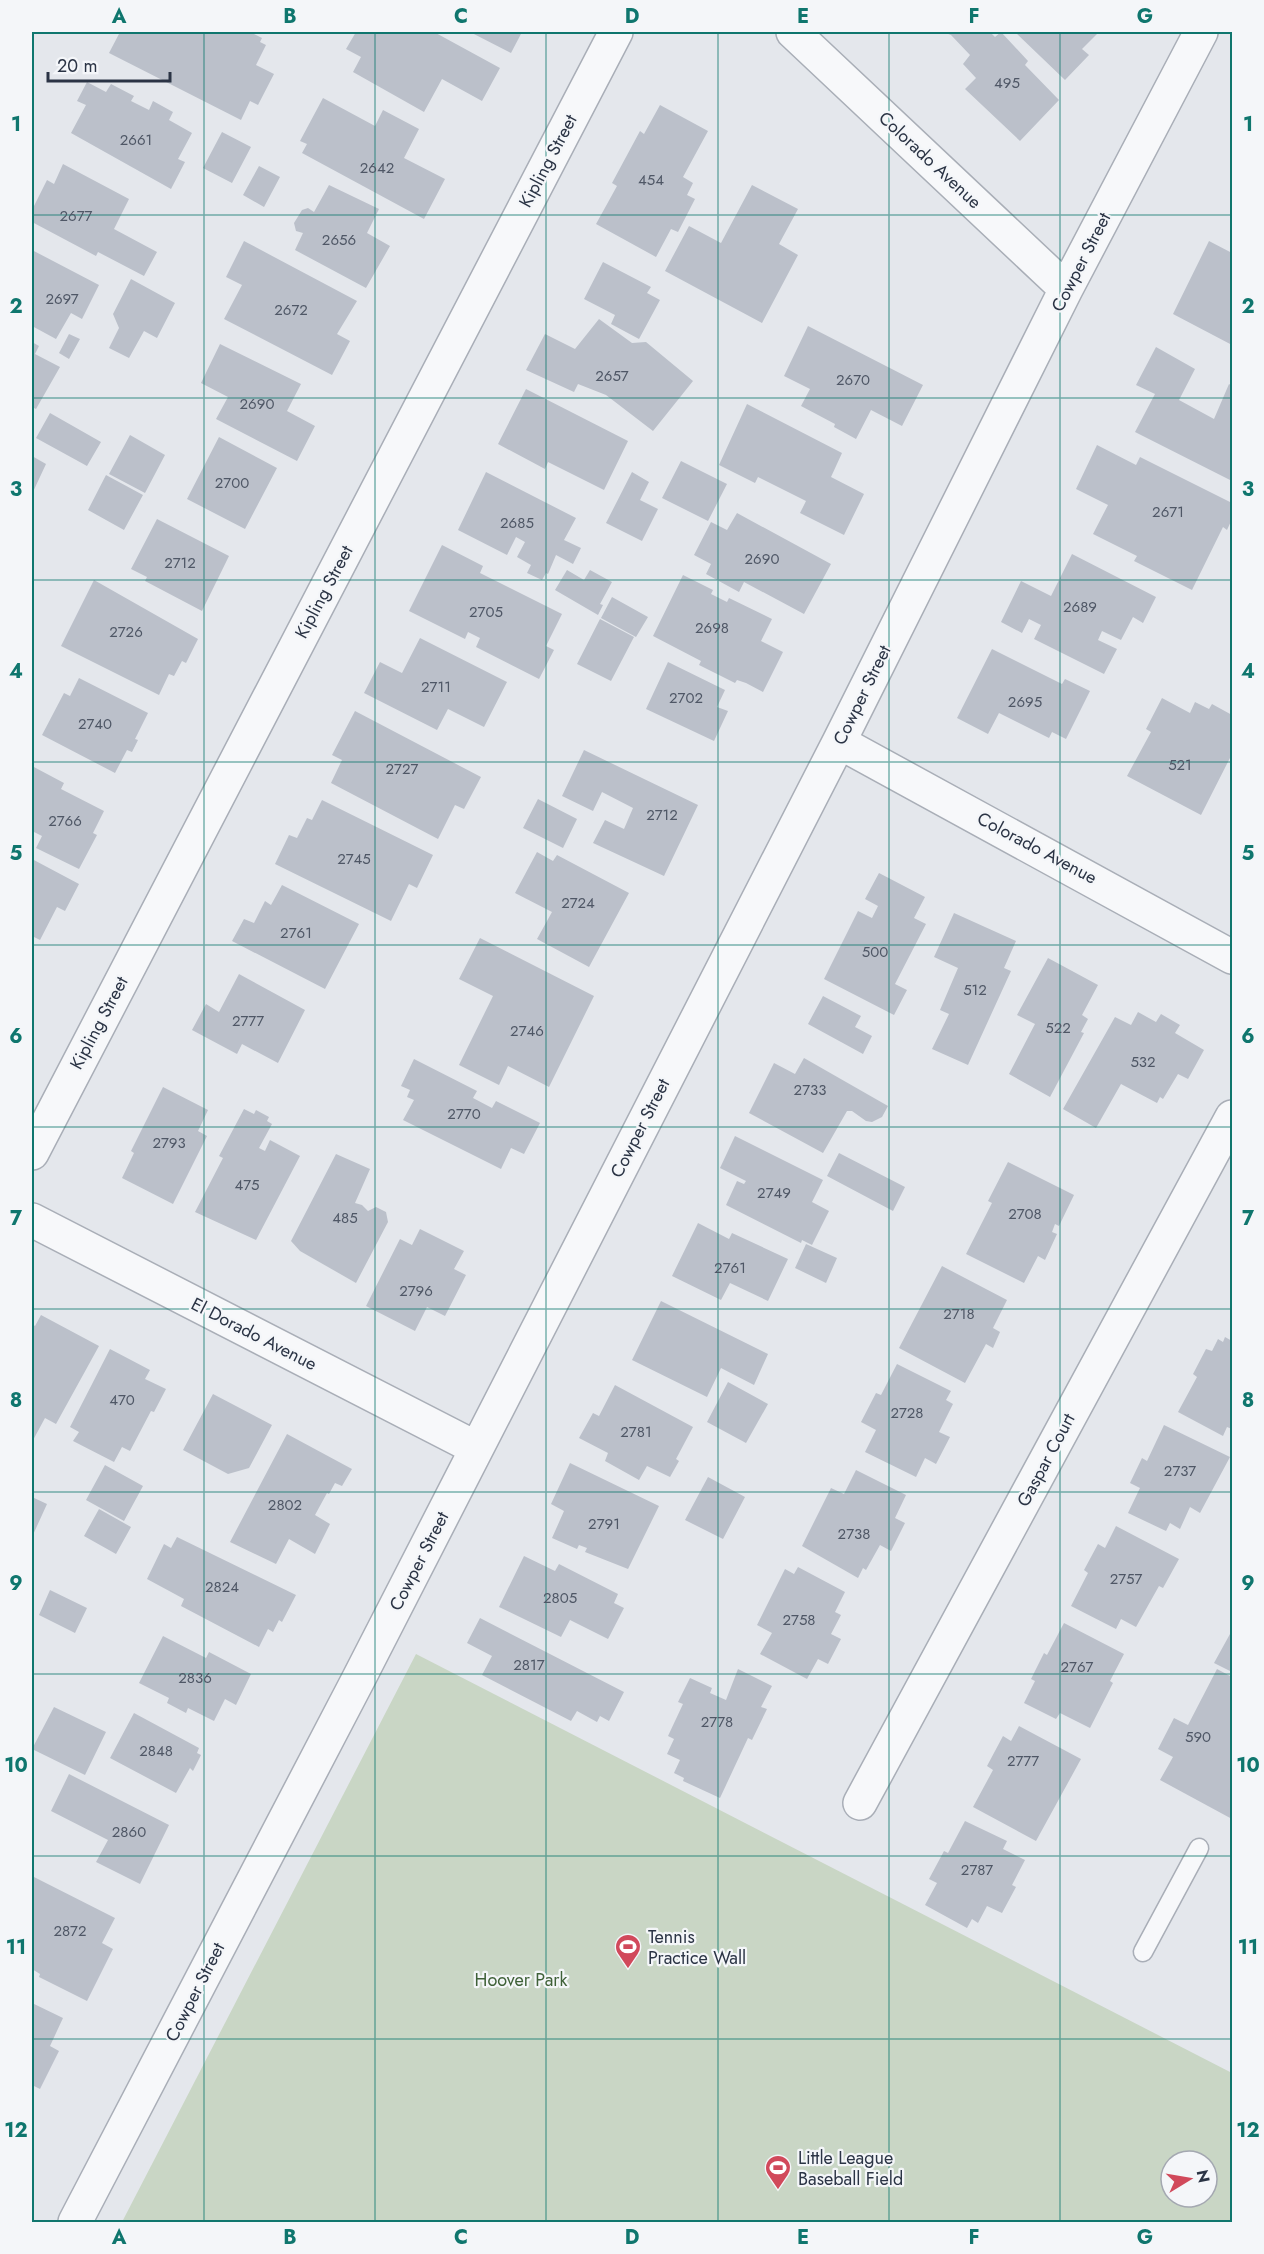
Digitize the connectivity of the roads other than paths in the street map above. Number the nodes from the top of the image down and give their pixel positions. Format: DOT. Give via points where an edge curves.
graph roads {
  1 [pos="616,32"];
  2 [pos="793,32"];
  3 [pos="1202,32"];
  4 [pos="1066,289"];
  5 [pos="839,742"];
  6 [pos="1233,957"];
  7 [pos="1233,1117"];
  8 [pos="32,1153"];
  9 [pos="32,1220"];
  10 [pos="476,1448"];
  11 [pos="860,1803"];
  12 [pos="1199,1848"];
  13 [pos="1143,1952"];
  14 [pos="75,2223"];
  1 -- 8 [label="street, Kipling Street"];
  2 -- 4 [label="street, Colorado Avenue"];
  3 -- 4 [label="street, Cowper Street"];
  4 -- 5 [label="street, Cowper Street"];
  5 -- 6 [label="street, Colorado Avenue"];
  5 -- 10 [label="street, Cowper Street"];
  7 -- 11 [label="street, Gaspar Court"];
  9 -- 10 [label="street, El Dorado Avenue"];
  10 -- 14 [label="street, Cowper Street"];
  12 -- 13 [label="lane"];
}
